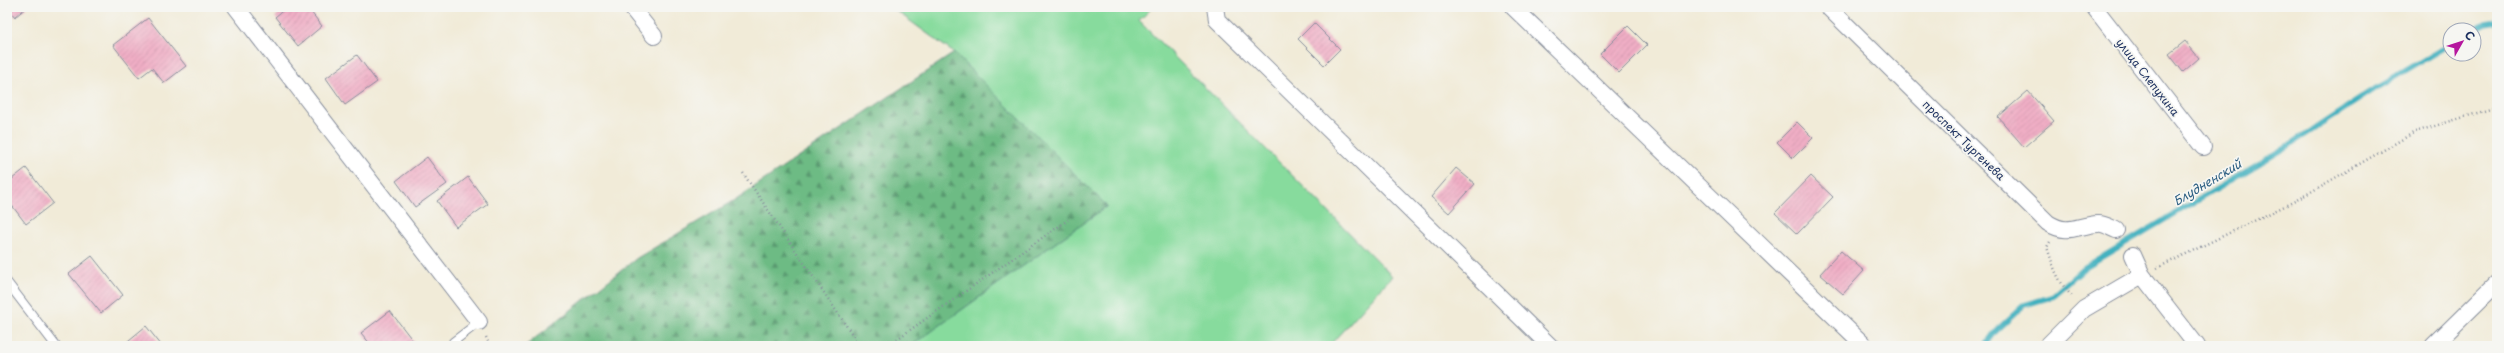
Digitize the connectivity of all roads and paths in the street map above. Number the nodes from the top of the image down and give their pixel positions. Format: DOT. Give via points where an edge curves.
graph roads {
  1 [pos="237,7"];
  2 [pos="631,7"];
  3 [pos="1215,7"];
  4 [pos="1513,7"];
  5 [pos="1828,7"];
  6 [pos="2094,7"];
  7 [pos="654,36"];
  8 [pos="2497,107"];
  9 [pos="2203,147"];
  10 [pos="743,173"];
  11 [pos="1068,220"];
  12 [pos="2059,230"];
  13 [pos="2116,230"];
  14 [pos="2133,256"];
  15 [pos="2142,276"];
  16 [pos="7,282"];
  17 [pos="2497,283"];
  18 [pos="2067,292"];
  19 [pos="479,322"];
  20 [pos="453,342"];
  21 [pos="56,346"];
  22 [pos="860,346"];
  23 [pos="887,346"];
  24 [pos="1550,346"];
  25 [pos="1865,346"];
  26 [pos="2047,346"];
  27 [pos="2197,346"];
  28 [pos="2433,346"];
  1 -- 19 [label="street"];
  2 -- 7 [label="street"];
  3 -- 24 [label="street" via="1217,20"];
  4 -- 25 [label="street"];
  5 -- 12 [label="street, проспект Тургенева" via="2048,223"];
  6 -- 9 [label="street, улица Слепухина"];
  8 -- 15 [label="path" via="2415,132 2295,201"];
  10 -- 22 [label="path"];
  11 -- 23 [label="path"];
  12 -- 13 [label="street" via="2077,229 2099,223"];
  12 -- 18 [label="path" via="2047,247 2059,282"];
  14 -- 15 [label="street"];
  15 -- 26 [label="street" via="2084,309"];
  15 -- 27 [label="street"];
  16 -- 21 [label="lane"];
  17 -- 28 [label="street"];
  19 -- 20 [label="lane"];
}
